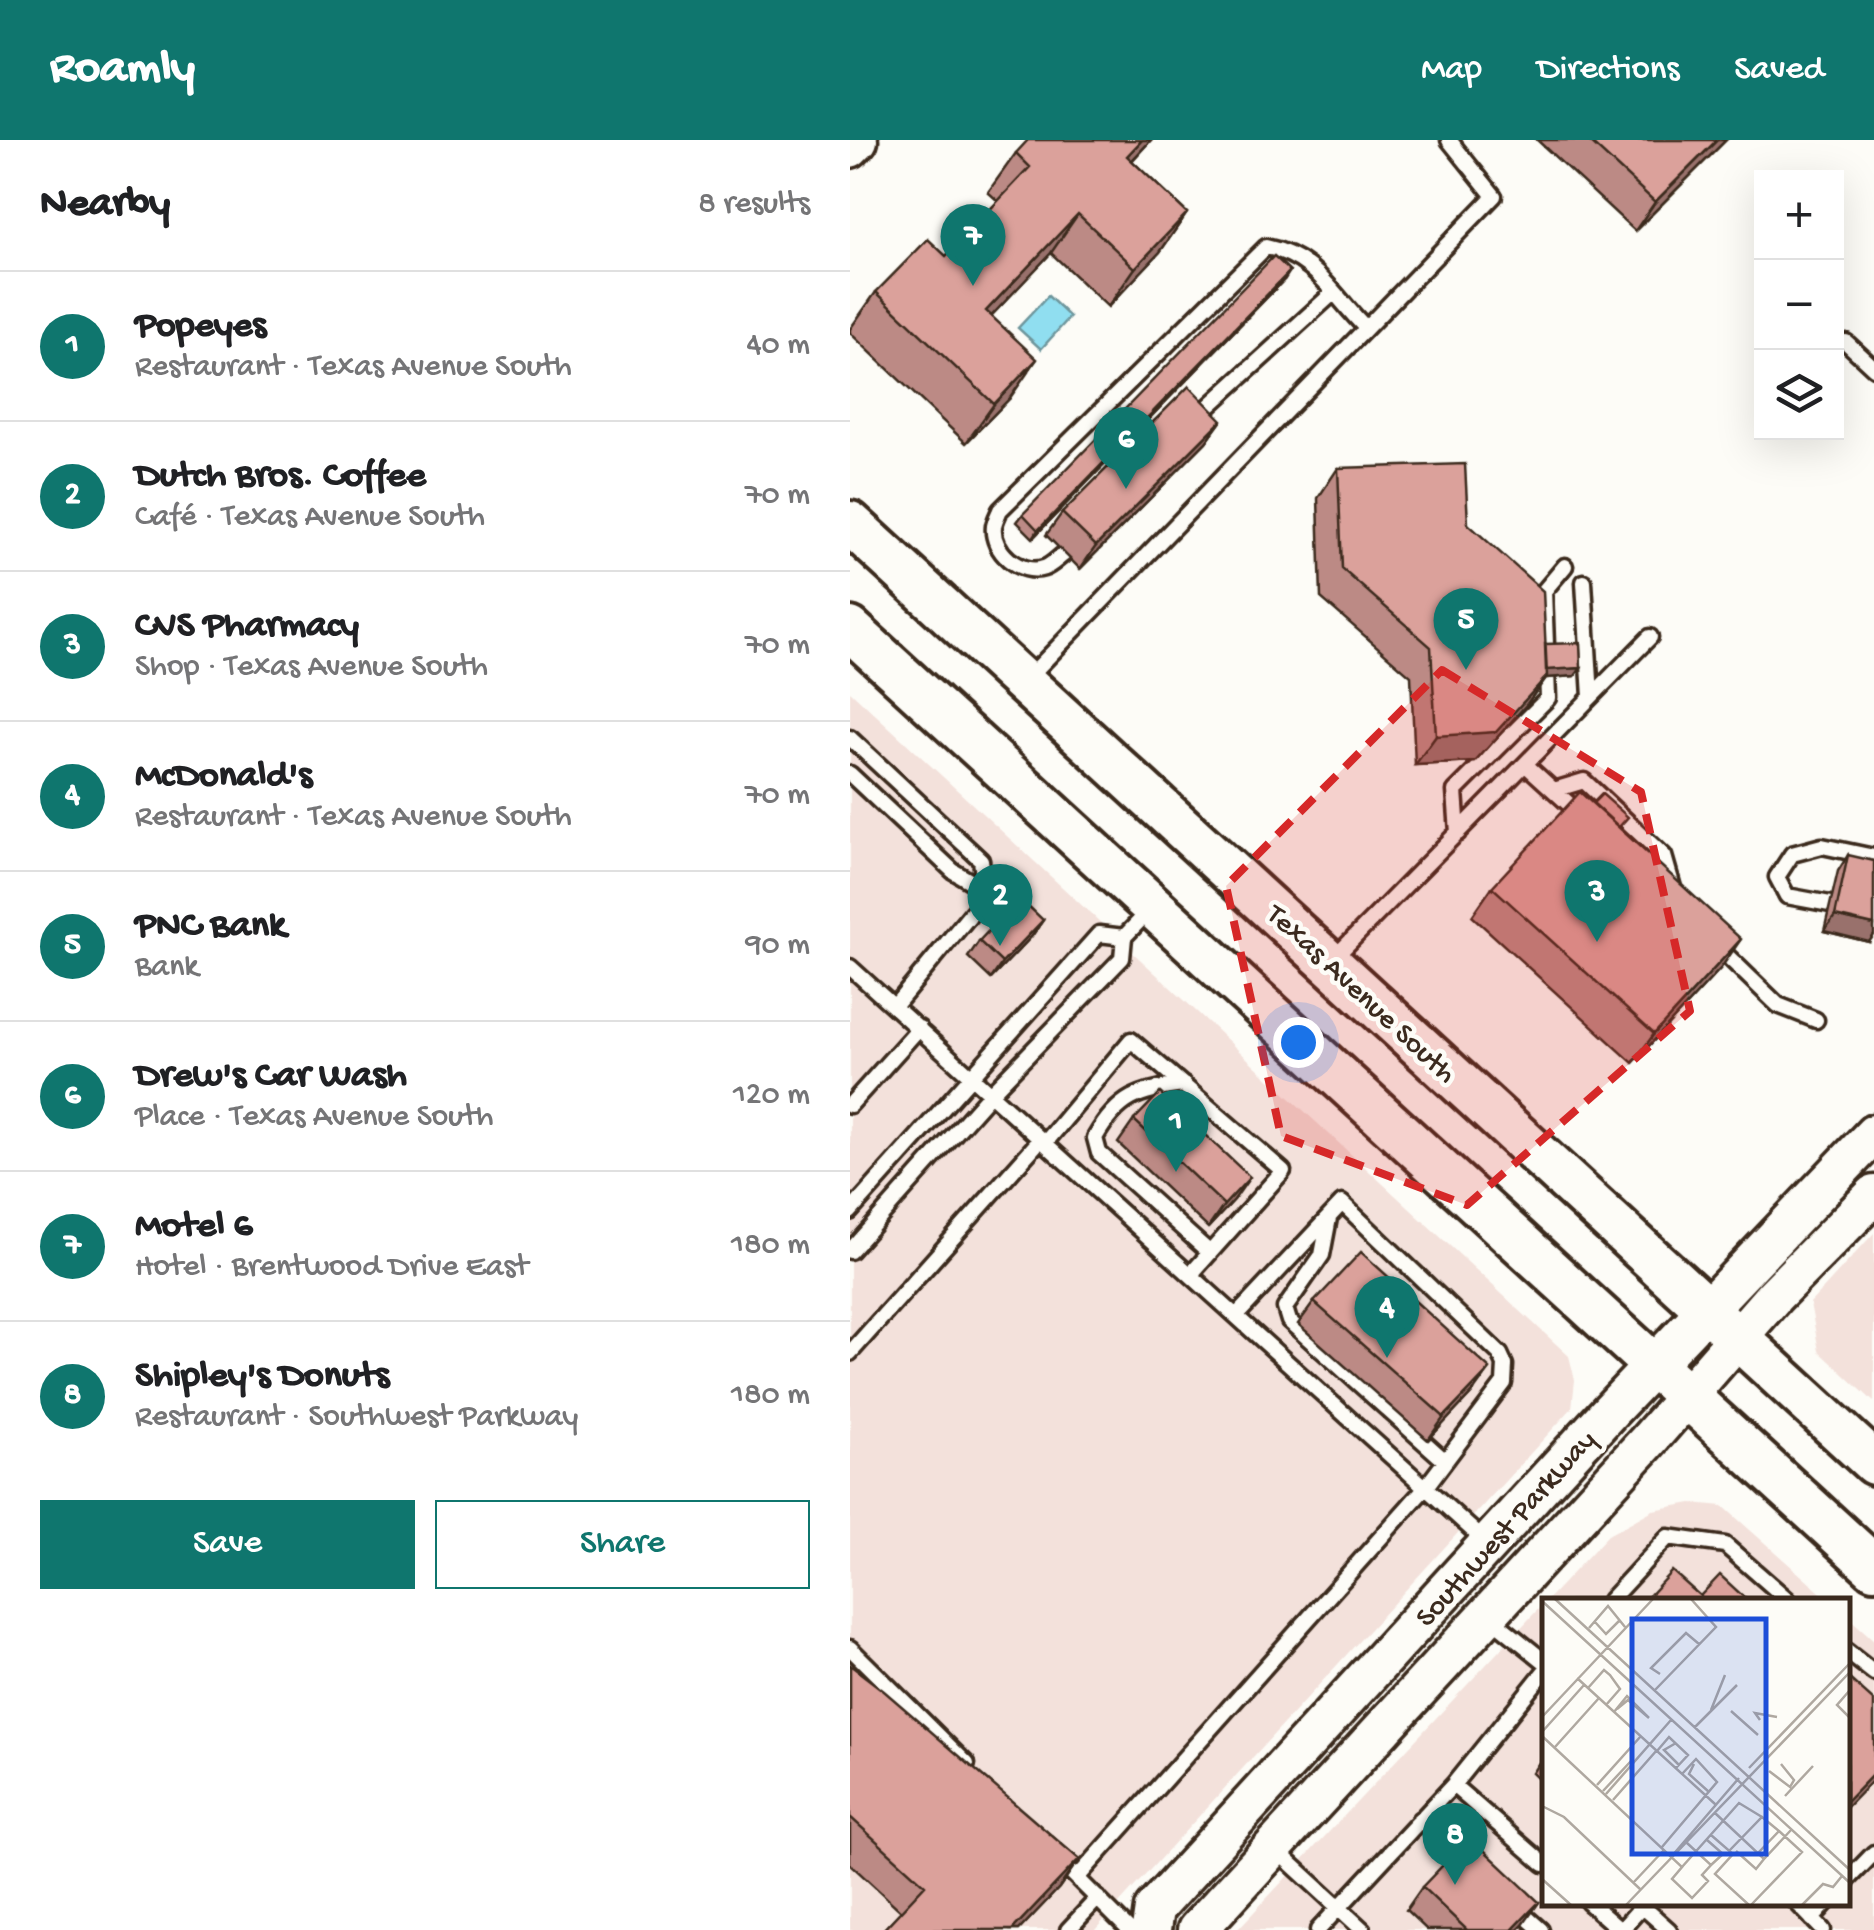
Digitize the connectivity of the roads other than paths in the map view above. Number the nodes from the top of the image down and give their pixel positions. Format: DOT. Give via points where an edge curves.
graph roads {
  1 [pos="858,140"];
  2 [pos="1449,140"];
  3 [pos="850,148"];
  4 [pos="1332,294"];
  5 [pos="1366,328"];
  6 [pos="1846,342"];
  7 [pos="1874,368"];
  8 [pos="1188,425"];
  9 [pos="850,522"];
  10 [pos="1064,554"];
  11 [pos="1565,566"];
  12 [pos="1584,582"];
  13 [pos="850,629"];
  14 [pos="1650,637"];
  15 [pos="1025,681"];
  16 [pos="1591,697"];
  17 [pos="850,738"];
  18 [pos="1526,765"];
  19 [pos="850,774"];
  20 [pos="1554,790"];
  21 [pos="1583,816"];
  22 [pos="1458,833"];
  23 [pos="1874,857"];
  24 [pos="1656,887"];
  25 [pos="985,890"];
  26 [pos="1830,904"];
  27 [pos="1138,922"];
  28 [pos="1708,938"];
  29 [pos="1330,962"];
  30 [pos="850,967"];
  31 [pos="894,1007"];
  32 [pos="1816,1020"];
  33 [pos="919,1028"];
  34 [pos="972,1078"];
  35 [pos="1184,1085"];
  36 [pos="990,1094"];
  37 [pos="850,1105"];
  38 [pos="1874,1134"];
  39 [pos="1043,1141"];
  40 [pos="1874,1195"];
  41 [pos="850,1212"];
  42 [pos="1329,1217"];
  43 [pos="850,1252"];
  44 [pos="1210,1253"];
  45 [pos="1191,1274"];
  46 [pos="1236,1316"];
  47 [pos="1723,1323"];
  48 [pos="850,1354"];
  49 [pos="1654,1366"];
  50 [pos="1687,1395"];
  51 [pos="1445,1461"];
  52 [pos="1874,1463"];
  53 [pos="1425,1488"];
  54 [pos="1489,1544"];
  55 [pos="1874,1567"];
  56 [pos="1612,1598"];
  57 [pos="1786,1598"];
  58 [pos="1487,1615"];
  59 [pos="850,1648"];
  60 [pos="1849,1653"];
  61 [pos="1542,1659"];
  62 [pos="1542,1674"];
  63 [pos="1874,1674"];
  64 [pos="973,1770"];
  65 [pos="1453,1785"];
  66 [pos="1420,1819"];
  67 [pos="1273,1847"];
  68 [pos="1874,1853"];
  69 [pos="1542,1862"];
  70 [pos="1474,1868"];
  71 [pos="1849,1879"];
  72 [pos="1500,1893"];
  73 [pos="1098,1898"];
  74 [pos="1594,1905"];
  75 [pos="1643,1905"];
  76 [pos="1645,1905"];
  77 [pos="1799,1905"];
  78 [pos="1338,1908"];
  79 [pos="1818,1924"];
  80 [pos="1068,1930"];
  81 [pos="1130,1930"];
  82 [pos="1151,1930"];
  83 [pos="1197,1930"];
  84 [pos="1318,1930"];
  85 [pos="1363,1930"];
  86 [pos="1540,1930"];
  87 [pos="1621,1930"];
  88 [pos="1668,1930"];
  1 -- 3 [label="main road"];
  2 -- 5 [label="lane" via="1494,196"];
  4 -- 5 [label="lane"];
  4 -- 8 [label="lane"];
  4 -- 10 [label="lane" via="1319,272 1266,246 1000,510 995,538 1014,564 1046,568"];
  5 -- 15 [label="lane"];
  6 -- 7 [label="lane"];
  9 -- 15 [label="main road, Texas Avenue South"];
  11 -- 22 [label="lane" via="1544,591 1548,698 1455,790"];
  12 -- 16 [label="lane"];
  13 -- 27 [label="main road"];
  14 -- 16 [label="lane"];
  15 -- 29 [label="main road, Texas Avenue South"];
  16 -- 18 [label="lane"];
  17 -- 25 [label="lane" via="981,860"];
  18 -- 20 [label="lane"];
  18 -- 22 [label="lane"];
  19 -- 25 [label="lane" via="953,871"];
  20 -- 21 [label="lane"];
  20 -- 24 [label="lane" via="1584,781 1664,856 1680,911"];
  22 -- 29 [label="lane"];
  23 -- 26 [label="lane" via="1822,846 1792,854 1777,877 1787,896"];
  25 -- 31 [label="lane"];
  27 -- 34 [label="lane" via="1100,934"];
  27 -- 36 [label="lane" via="1122,958"];
  27 -- 49 [label="main road"];
  28 -- 32 [label="lane" via="1778,1005"];
  29 -- 47 [label="main road, Texas Avenue South"];
  30 -- 31 [label="lane"];
  31 -- 33 [label="lane"];
  33 -- 34 [label="lane"];
  33 -- 37 [label="lane"];
  34 -- 36 [label="lane"];
  34 -- 41 [label="lane"];
  35 -- 39 [label="lane" via="1131,1040"];
  35 -- 44 [label="lane" via="1283,1170"];
  35 -- 44 [label="lane" via="1149,1089 1124,1101 1095,1138 1100,1153"];
  36 -- 39 [label="lane"];
  36 -- 43 [label="lane"];
  38 -- 47 [label="main road, Southwest Parkway"];
  39 -- 45 [label="lane"];
  39 -- 48 [label="lane"];
  40 -- 47 [label="main road, Southwest Parkway"];
  42 -- 46 [label="lane"];
  42 -- 51 [label="lane" via="1322,1255 1286,1308 1289,1321"];
  42 -- 51 [label="lane" via="1342,1203 1500,1354 1504,1382"];
  44 -- 45 [label="lane"];
  45 -- 46 [label="lane"];
  46 -- 53 [label="lane"];
  47 -- 49 [label="main road, Southwest Parkway"];
  47 -- 50 [label="main road, Southwest Parkway"];
  47 -- 52 [label="main road, Texas Avenue South"];
  49 -- 50 [label="main road"];
  49 -- 54 [label="main road, Southwest Parkway"];
  50 -- 55 [label="main road"];
  50 -- 58 [label="main road, Southwest Parkway"];
  51 -- 53 [label="lane"];
  53 -- 54 [label="lane"];
  53 -- 73 [label="lane" via="1072,1872"];
  54 -- 82 [label="main road, Southwest Parkway" via="1154,1909"];
  56 -- 57 [label="lane" via="1668,1537 1725,1545"];
  58 -- 61 [label="lane"];
  58 -- 67 [label="main road, Southwest Parkway"];
  59 -- 64 [label="lane"];
  60 -- 63 [label="lane"];
  62 -- 65 [label="lane"];
  65 -- 66 [label="lane"];
  65 -- 69 [label="lane"];
  66 -- 70 [label="lane"];
  66 -- 78 [label="lane"];
  67 -- 78 [label="lane"];
  67 -- 83 [label="main road, Southwest Parkway"];
  68 -- 71 [label="lane"];
  72 -- 86 [label="lane"];
  73 -- 80 [label="lane"];
  73 -- 81 [label="lane"];
  74 -- 87 [label="lane"];
  75 -- 87 [label="lane"];
  76 -- 88 [label="lane"];
  77 -- 79 [label="lane"];
  78 -- 84 [label="lane"];
  78 -- 85 [label="lane"];
}
